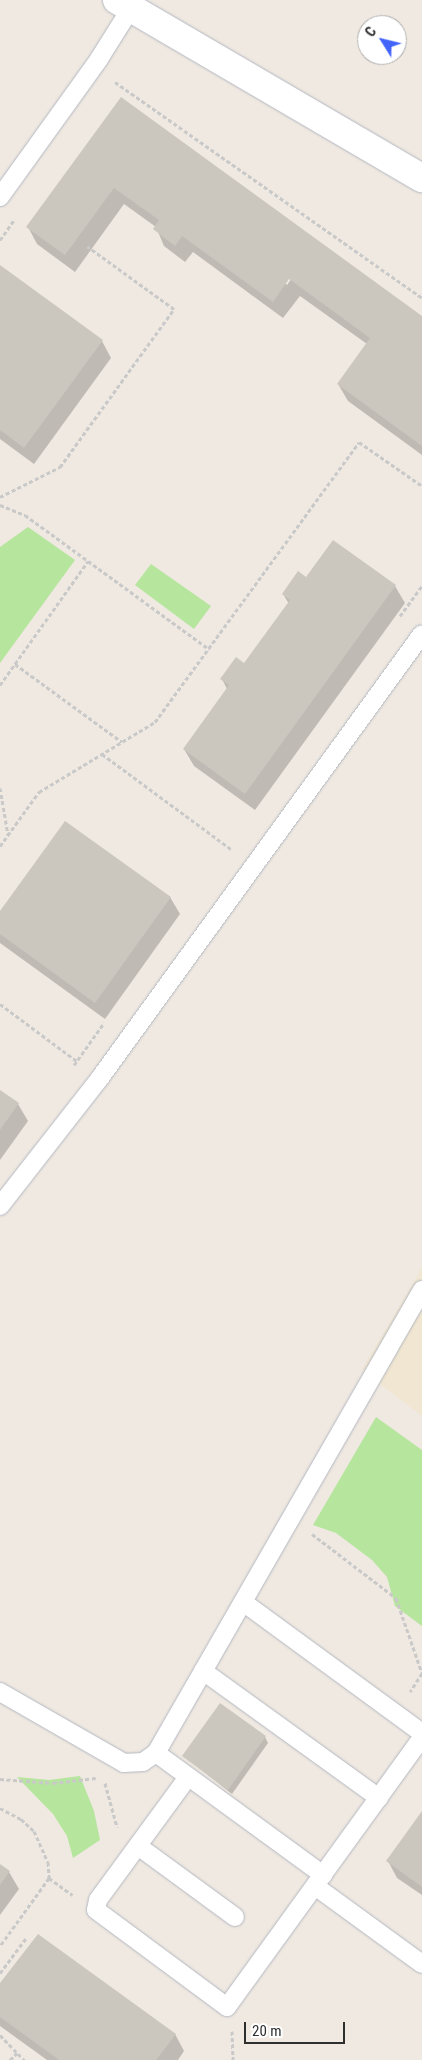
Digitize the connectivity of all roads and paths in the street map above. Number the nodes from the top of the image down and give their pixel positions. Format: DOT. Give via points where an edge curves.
graph roads {
  1 [pos="124,4"];
  2 [pos="110,88"];
  3 [pos="422,178"];
  4 [pos="0,197"];
  5 [pos="17,216"];
  6 [pos="0,240"];
  7 [pos="87,246"];
  8 [pos="422,298"];
  9 [pos="422,486"];
  10 [pos="0,497"];
  11 [pos="0,505"];
  12 [pos="88,561"];
  13 [pos="422,634"];
  14 [pos="209,649"];
  15 [pos="15,664"];
  16 [pos="0,685"];
  17 [pos="122,742"];
  18 [pos="102,754"];
  19 [pos="0,788"];
  20 [pos="8,835"];
  21 [pos="0,846"];
  22 [pos="254,866"];
  23 [pos="0,1004"];
  24 [pos="100,1078"];
  25 [pos="0,1206"];
  26 [pos="422,1290"];
  27 [pos="417,1311"];
  28 [pos="291,1518"];
  29 [pos="243,1602"];
  30 [pos="203,1671"];
  31 [pos="0,1692"];
  32 [pos="395,1713"];
  33 [pos="422,1733"];
  34 [pos="422,1738"];
  35 [pos="156,1753"];
  36 [pos="134,1764"];
  37 [pos="188,1777"];
  38 [pos="0,1779"];
  39 [pos="379,1798"];
  40 [pos="0,1808"];
  41 [pos="138,1846"];
  42 [pos="319,1880"];
  43 [pos="235,1917"];
  44 [pos="27,1936"];
  45 [pos="0,1946"];
  46 [pos="422,1964"];
  47 [pos="0,1974"];
  48 [pos="0,2035"];
  49 [pos="17,2053"];
  50 [pos="10,2060"];
  51 [pos="24,2060"];
  1 -- 3 [label="street"];
  1 -- 4 [label="lane" via="99,59"];
  2 -- 8 [label="path" via="116,80"];
  5 -- 6 [label="path"];
  7 -- 10 [label="path" via="174,309 60,467"];
  9 -- 14 [label="path" via="359,442"];
  11 -- 12 [label="path" via="25,516"];
  12 -- 14 [label="path"];
  12 -- 15 [label="path"];
  13 -- 22 [label="lane"];
  14 -- 17 [label="path" via="156,722"];
  15 -- 16 [label="path"];
  15 -- 17 [label="path"];
  17 -- 18 [label="path"];
  18 -- 20 [label="path" via="39,792"];
  18 -- 22 [label="path"];
  19 -- 20 [label="path"];
  20 -- 21 [label="path"];
  22 -- 24 [label="lane"];
  23 -- 24 [label="path"];
  24 -- 25 [label="lane"];
  26 -- 27 [label="lane"];
  27 -- 28 [label="lane"];
  28 -- 29 [label="lane"];
  28 -- 32 [label="path" via="396,1598 422,1673"];
  29 -- 30 [label="lane"];
  29 -- 32 [label="lane"];
  30 -- 35 [label="lane"];
  30 -- 39 [label="lane"];
  31 -- 36 [label="lane" via="113,1758"];
  32 -- 33 [label="lane"];
  34 -- 39 [label="lane"];
  35 -- 36 [label="lane"];
  35 -- 37 [label="lane"];
  36 -- 38 [label="path" via="107,1775 71,1782"];
  37 -- 41 [label="lane"];
  37 -- 42 [label="lane"];
  39 -- 42 [label="lane"];
  40 -- 45 [label="path" via="21,1819 34,1831 48,1862 49,1878"];
  41 -- 42 [label="lane" via="98,1900 96,1910 227,2007"];
  41 -- 43 [label="lane"];
  42 -- 46 [label="lane"];
  44 -- 47 [label="path"];
  48 -- 49 [label="path"];
  49 -- 50 [label="path"];
  49 -- 51 [label="path"];
}
